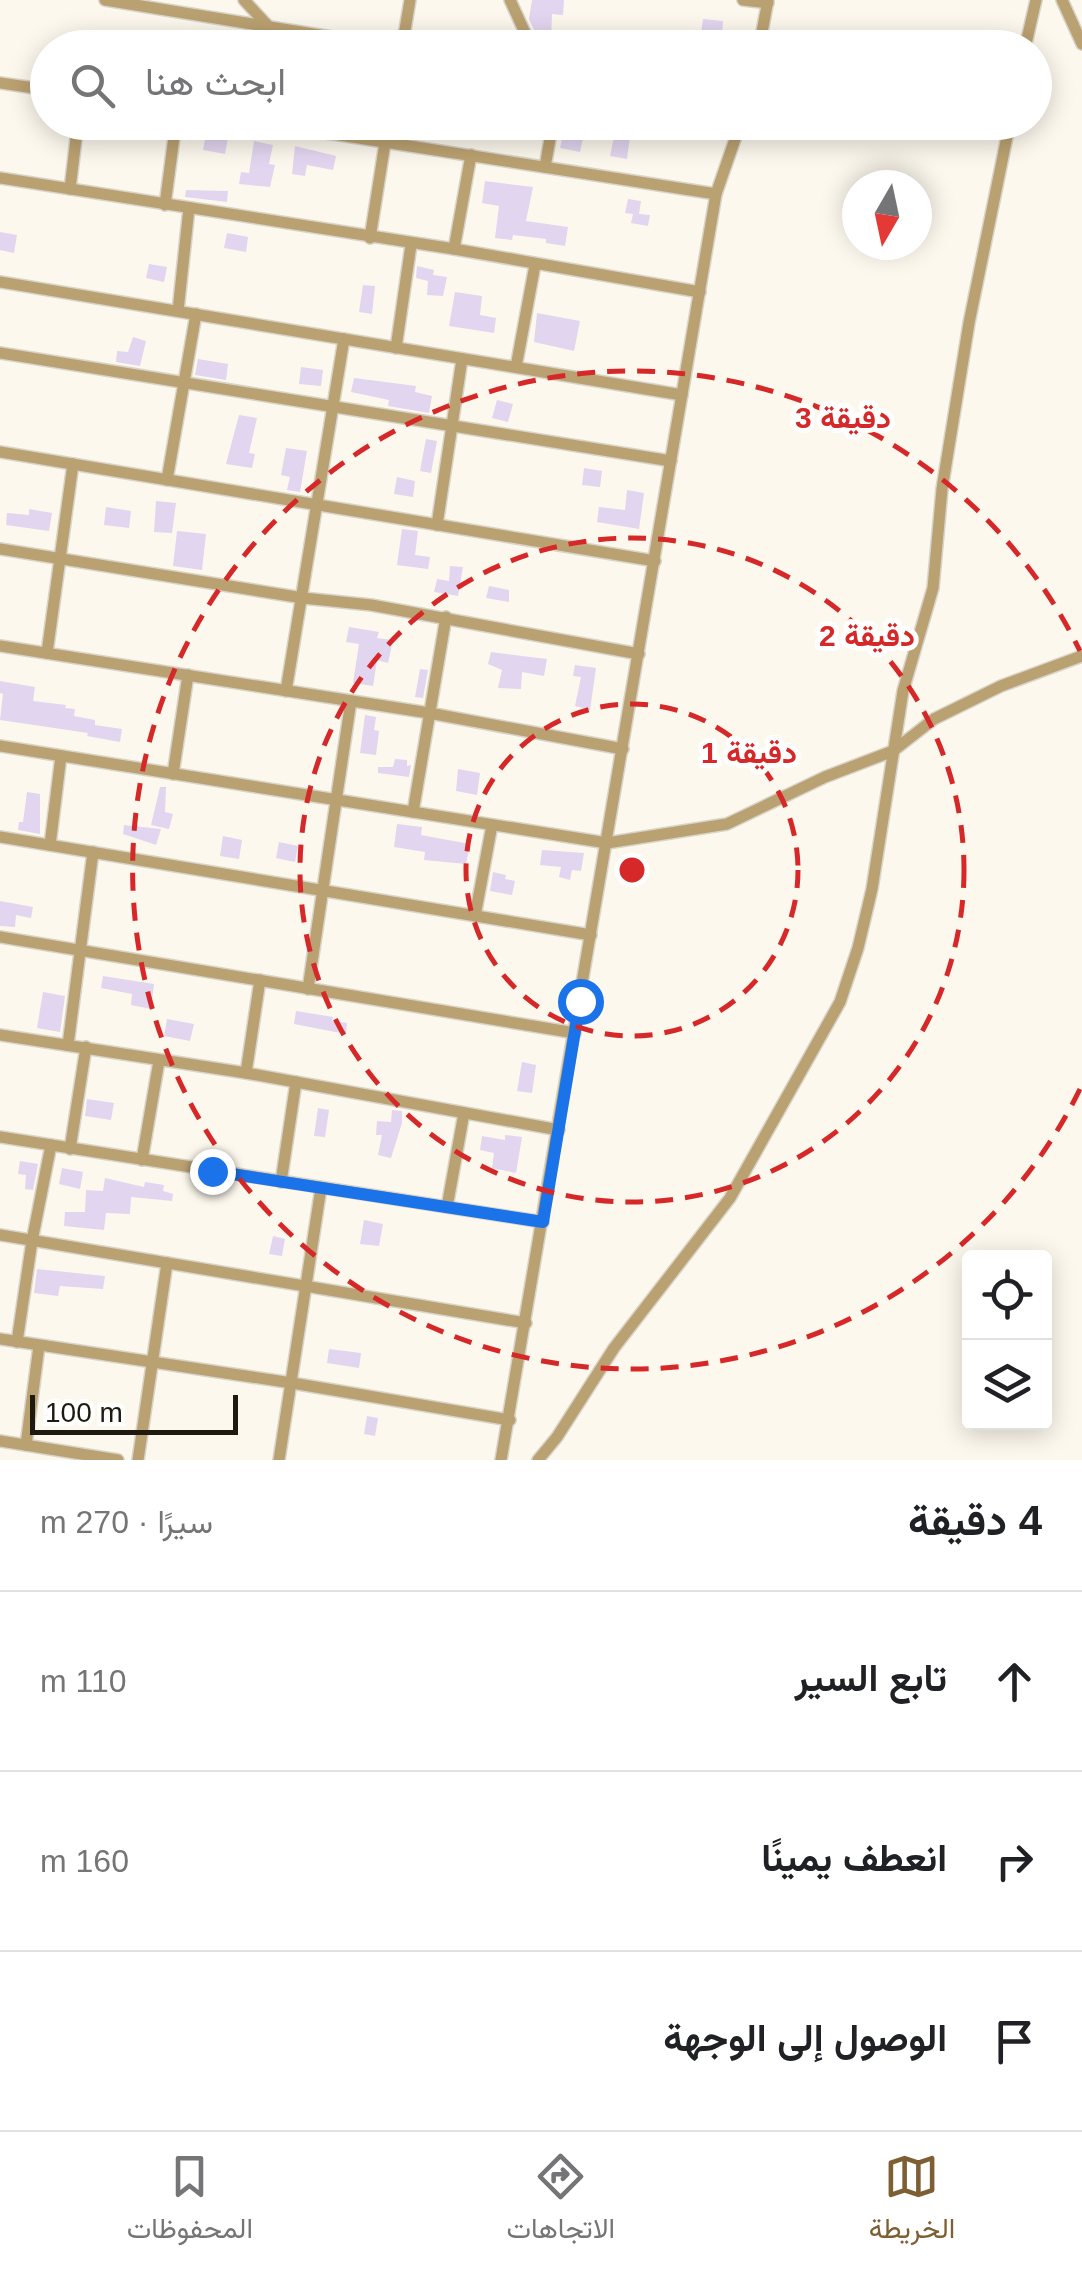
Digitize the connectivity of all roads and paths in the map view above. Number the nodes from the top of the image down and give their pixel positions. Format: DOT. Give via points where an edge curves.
graph roads {
  1 [pos="108,0"];
  2 [pos="244,0"];
  3 [pos="410,0"];
  4 [pos="510,0"];
  5 [pos="743,0"];
  6 [pos="1036,0"];
  7 [pos="1062,0"];
  8 [pos="768,2"];
  9 [pos="268,26"];
  10 [pos="293,30"];
  11 [pos="404,30"];
  12 [pos="524,30"];
  13 [pos="763,30"];
  14 [pos="1029,30"];
  15 [pos="1082,44"];
  16 [pos="0,83"];
  17 [pos="30,87"];
  18 [pos="76,140"];
  19 [pos="174,140"];
  20 [pos="373,140"];
  21 [pos="550,140"];
  22 [pos="735,140"];
  23 [pos="1006,140"];
  24 [pos="385,142"];
  25 [pos="471,155"];
  26 [pos="545,167"];
  27 [pos="0,178"];
  28 [pos="70,189"];
  29 [pos="716,194"];
  30 [pos="165,204"];
  31 [pos="189,208"];
  32 [pos="370,238"];
  33 [pos="412,245"];
  34 [pos="454,250"];
  35 [pos="534,265"];
  36 [pos="0,282"];
  37 [pos="700,292"];
  38 [pos="178,311"];
  39 [pos="196,314"];
  40 [pos="344,339"];
  41 [pos="396,348"];
  42 [pos="0,353"];
  43 [pos="462,359"];
  44 [pos="516,367"];
  45 [pos="184,382"];
  46 [pos="682,395"];
  47 [pos="331,408"];
  48 [pos="452,426"];
  49 [pos="0,452"];
  50 [pos="671,462"];
  51 [pos="72,464"];
  52 [pos="167,480"];
  53 [pos="318,505"];
  54 [pos="437,525"];
  55 [pos="0,549"];
  56 [pos="60,558"];
  57 [pos="654,561"];
  58 [pos="303,598"];
  59 [pos="446,617"];
  60 [pos="0,646"];
  61 [pos="47,653"];
  62 [pos="639,654"];
  63 [pos="1082,656"];
  64 [pos="188,676"];
  65 [pos="286,691"];
  66 [pos="351,701"];
  67 [pos="429,713"];
  68 [pos="0,746"];
  69 [pos="623,749"];
  70 [pos="893,751"];
  71 [pos="61,756"];
  72 [pos="174,774"];
  73 [pos="336,800"];
  74 [pos="413,812"];
  75 [pos="492,825"];
  76 [pos="0,837"];
  77 [pos="607,844"];
  78 [pos="50,845"];
  79 [pos="93,852"];
  80 [pos="324,891"];
  81 [pos="475,916"];
  82 [pos="0,936"];
  83 [pos="592,936"];
  84 [pos="79,950"];
  85 [pos="260,980"];
  86 [pos="308,988"];
  87 [pos="575,1034"];
  88 [pos="0,1035"];
  89 [pos="68,1045"];
  90 [pos="86,1047"];
  91 [pos="158,1060"];
  92 [pos="246,1073"];
  93 [pos="296,1082"];
  94 [pos="464,1113"];
  95 [pos="559,1130"];
  96 [pos="0,1137"];
  97 [pos="51,1145"];
  98 [pos="70,1148"];
  99 [pos="142,1160"];
  100 [pos="281,1182"];
  101 [pos="321,1188"];
  102 [pos="447,1207"];
  103 [pos="543,1222"];
  104 [pos="0,1236"];
  105 [pos="32,1241"];
  106 [pos="167,1263"];
  107 [pos="306,1286"];
  108 [pos="526,1323"];
  109 [pos="0,1339"];
  110 [pos="17,1342"];
  111 [pos="39,1346"];
  112 [pos="150,1362"];
  113 [pos="292,1382"];
  114 [pos="510,1420"];
  115 [pos="0,1441"];
  116 [pos="26,1445"];
  117 [pos="118,1460"];
  118 [pos="138,1460"];
  119 [pos="279,1460"];
  120 [pos="500,1460"];
  121 [pos="538,1460"];
  1 -- 9 [label="street"];
  2 -- 9 [label="street"];
  3 -- 11 [label="street"];
  4 -- 12 [label="street"];
  5 -- 8 [label="street"];
  6 -- 14 [label="street"];
  7 -- 15 [label="street"];
  8 -- 13 [label="street"];
  9 -- 10 [label="street"];
  16 -- 17 [label="street"];
  18 -- 28 [label="street"];
  19 -- 30 [label="street"];
  20 -- 24 [label="street"];
  21 -- 26 [label="street"];
  22 -- 29 [label="street"];
  23 -- 70 [label="street" via="969,323 933,588"];
  24 -- 25 [label="street"];
  24 -- 32 [label="street"];
  25 -- 26 [label="street"];
  25 -- 34 [label="street"];
  26 -- 29 [label="street"];
  27 -- 28 [label="street"];
  28 -- 30 [label="street"];
  29 -- 37 [label="street"];
  30 -- 31 [label="street"];
  31 -- 32 [label="street"];
  31 -- 38 [label="street"];
  32 -- 33 [label="street"];
  33 -- 34 [label="street"];
  33 -- 41 [label="street"];
  34 -- 35 [label="street"];
  35 -- 37 [label="street"];
  35 -- 44 [label="street"];
  36 -- 38 [label="street"];
  37 -- 46 [label="street"];
  38 -- 39 [label="street"];
  39 -- 40 [label="street"];
  39 -- 45 [label="street"];
  40 -- 41 [label="street"];
  40 -- 47 [label="street"];
  41 -- 43 [label="street"];
  42 -- 45 [label="street"];
  43 -- 44 [label="street"];
  43 -- 48 [label="street"];
  44 -- 46 [label="street"];
  45 -- 47 [label="street"];
  45 -- 52 [label="street"];
  46 -- 50 [label="street"];
  47 -- 48 [label="street"];
  47 -- 53 [label="street"];
  48 -- 50 [label="street"];
  48 -- 54 [label="street"];
  49 -- 51 [label="street"];
  50 -- 57 [label="street"];
  51 -- 52 [label="street"];
  51 -- 56 [label="street"];
  52 -- 53 [label="street"];
  53 -- 54 [label="street"];
  53 -- 58 [label="street"];
  54 -- 57 [label="street"];
  55 -- 56 [label="street"];
  56 -- 58 [label="street"];
  56 -- 61 [label="street"];
  57 -- 62 [label="street"];
  58 -- 59 [label="street"];
  58 -- 65 [label="street"];
  59 -- 62 [label="street"];
  59 -- 67 [label="street"];
  60 -- 61 [label="street"];
  61 -- 64 [label="street"];
  62 -- 69 [label="street"];
  63 -- 70 [label="street" via="934,719"];
  64 -- 65 [label="street"];
  64 -- 72 [label="street"];
  65 -- 66 [label="street"];
  66 -- 67 [label="street"];
  66 -- 73 [label="street"];
  67 -- 69 [label="street"];
  67 -- 74 [label="street"];
  68 -- 71 [label="street"];
  69 -- 77 [label="street"];
  70 -- 77 [label="street" via="727,824"];
  70 -- 121 [label="street" via="872,888 840,1002 730,1198"];
  71 -- 72 [label="street"];
  71 -- 78 [label="street"];
  72 -- 73 [label="street"];
  73 -- 74 [label="street"];
  73 -- 80 [label="street"];
  74 -- 75 [label="street"];
  75 -- 77 [label="street"];
  75 -- 81 [label="street"];
  76 -- 78 [label="street"];
  77 -- 83 [label="street"];
  78 -- 79 [label="street"];
  79 -- 80 [label="street"];
  79 -- 84 [label="street"];
  80 -- 81 [label="street"];
  80 -- 86 [label="street"];
  81 -- 83 [label="street"];
  82 -- 84 [label="street"];
  83 -- 87 [label="street"];
  84 -- 85 [label="street"];
  84 -- 89 [label="street"];
  85 -- 86 [label="street"];
  85 -- 92 [label="street"];
  86 -- 87 [label="street"];
  87 -- 95 [label="street"];
  88 -- 89 [label="street"];
  89 -- 90 [label="street"];
  90 -- 91 [label="street"];
  90 -- 98 [label="street"];
  91 -- 92 [label="street"];
  91 -- 99 [label="street"];
  92 -- 93 [label="street"];
  93 -- 94 [label="street"];
  93 -- 100 [label="street"];
  94 -- 95 [label="street"];
  94 -- 102 [label="street"];
  95 -- 103 [label="street"];
  96 -- 97 [label="street"];
  97 -- 98 [label="street"];
  97 -- 105 [label="street"];
  98 -- 99 [label="street"];
  99 -- 100 [label="street"];
  100 -- 101 [label="street"];
  101 -- 102 [label="street"];
  101 -- 107 [label="street"];
  102 -- 103 [label="street"];
  103 -- 108 [label="street"];
  104 -- 105 [label="street"];
  105 -- 106 [label="street"];
  105 -- 110 [label="street"];
  106 -- 107 [label="street"];
  106 -- 112 [label="street"];
  107 -- 108 [label="street"];
  107 -- 113 [label="street"];
  108 -- 114 [label="street"];
  109 -- 110 [label="street"];
  110 -- 111 [label="street"];
  111 -- 112 [label="street"];
  111 -- 116 [label="street"];
  112 -- 113 [label="street"];
  112 -- 118 [label="street"];
  113 -- 114 [label="street"];
  113 -- 119 [label="street"];
  114 -- 120 [label="street"];
  115 -- 116 [label="street"];
  116 -- 117 [label="street"];
}
